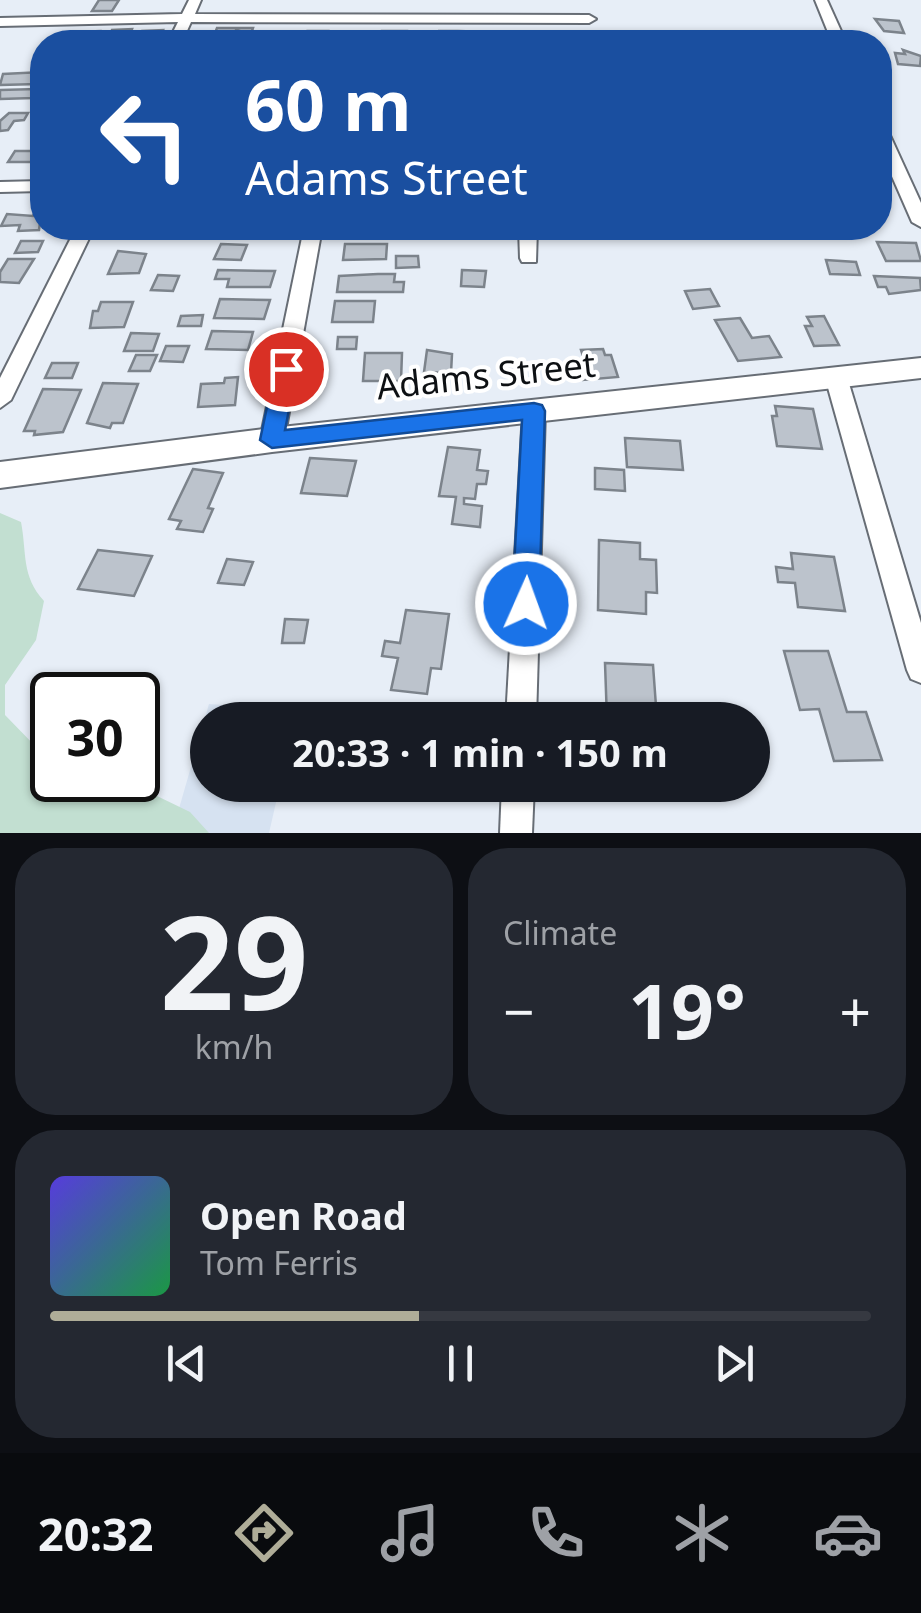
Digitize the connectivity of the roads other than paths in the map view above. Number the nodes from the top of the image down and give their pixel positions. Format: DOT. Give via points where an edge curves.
graph roads {
  1 [pos="195,0"];
  2 [pos="821,0"];
  3 [pos="186,18"];
  4 [pos="589,19"];
  5 [pos="4,22"];
  6 [pos="180,30"];
  7 [pos="834,30"];
  8 [pos="892,158"];
  9 [pos="30,186"];
  10 [pos="0,187"];
  11 [pos="921,222"];
  12 [pos="79,240"];
  13 [pos="311,240"];
  14 [pos="529,240"];
  15 [pos="530,258"];
  16 [pos="921,368"];
  17 [pos="836,377"];
  18 [pos="0,400"];
  19 [pos="534,411"];
  20 [pos="272,440"];
  21 [pos="0,475"];
  22 [pos="921,670"];
  23 [pos="522,702"];
  24 [pos="517,802"];
  25 [pos="516,833"];
  1 -- 3 [label="street"];
  2 -- 7 [label="street"];
  3 -- 4 [label="street" via="506,26"];
  3 -- 5 [label="street"];
  3 -- 6 [label="street"];
  8 -- 11 [label="street"];
  9 -- 10 [label="street"];
  12 -- 18 [label="street"];
  13 -- 20 [label="street"];
  14 -- 15 [label="street"];
  16 -- 17 [label="main road, Adams Street"];
  17 -- 19 [label="main road, Adams Street"];
  17 -- 22 [label="street"];
  19 -- 20 [label="main road, Adams Street"];
  19 -- 23 [label="street"];
  20 -- 21 [label="main road, Adams Street"];
  24 -- 25 [label="street"];
}
